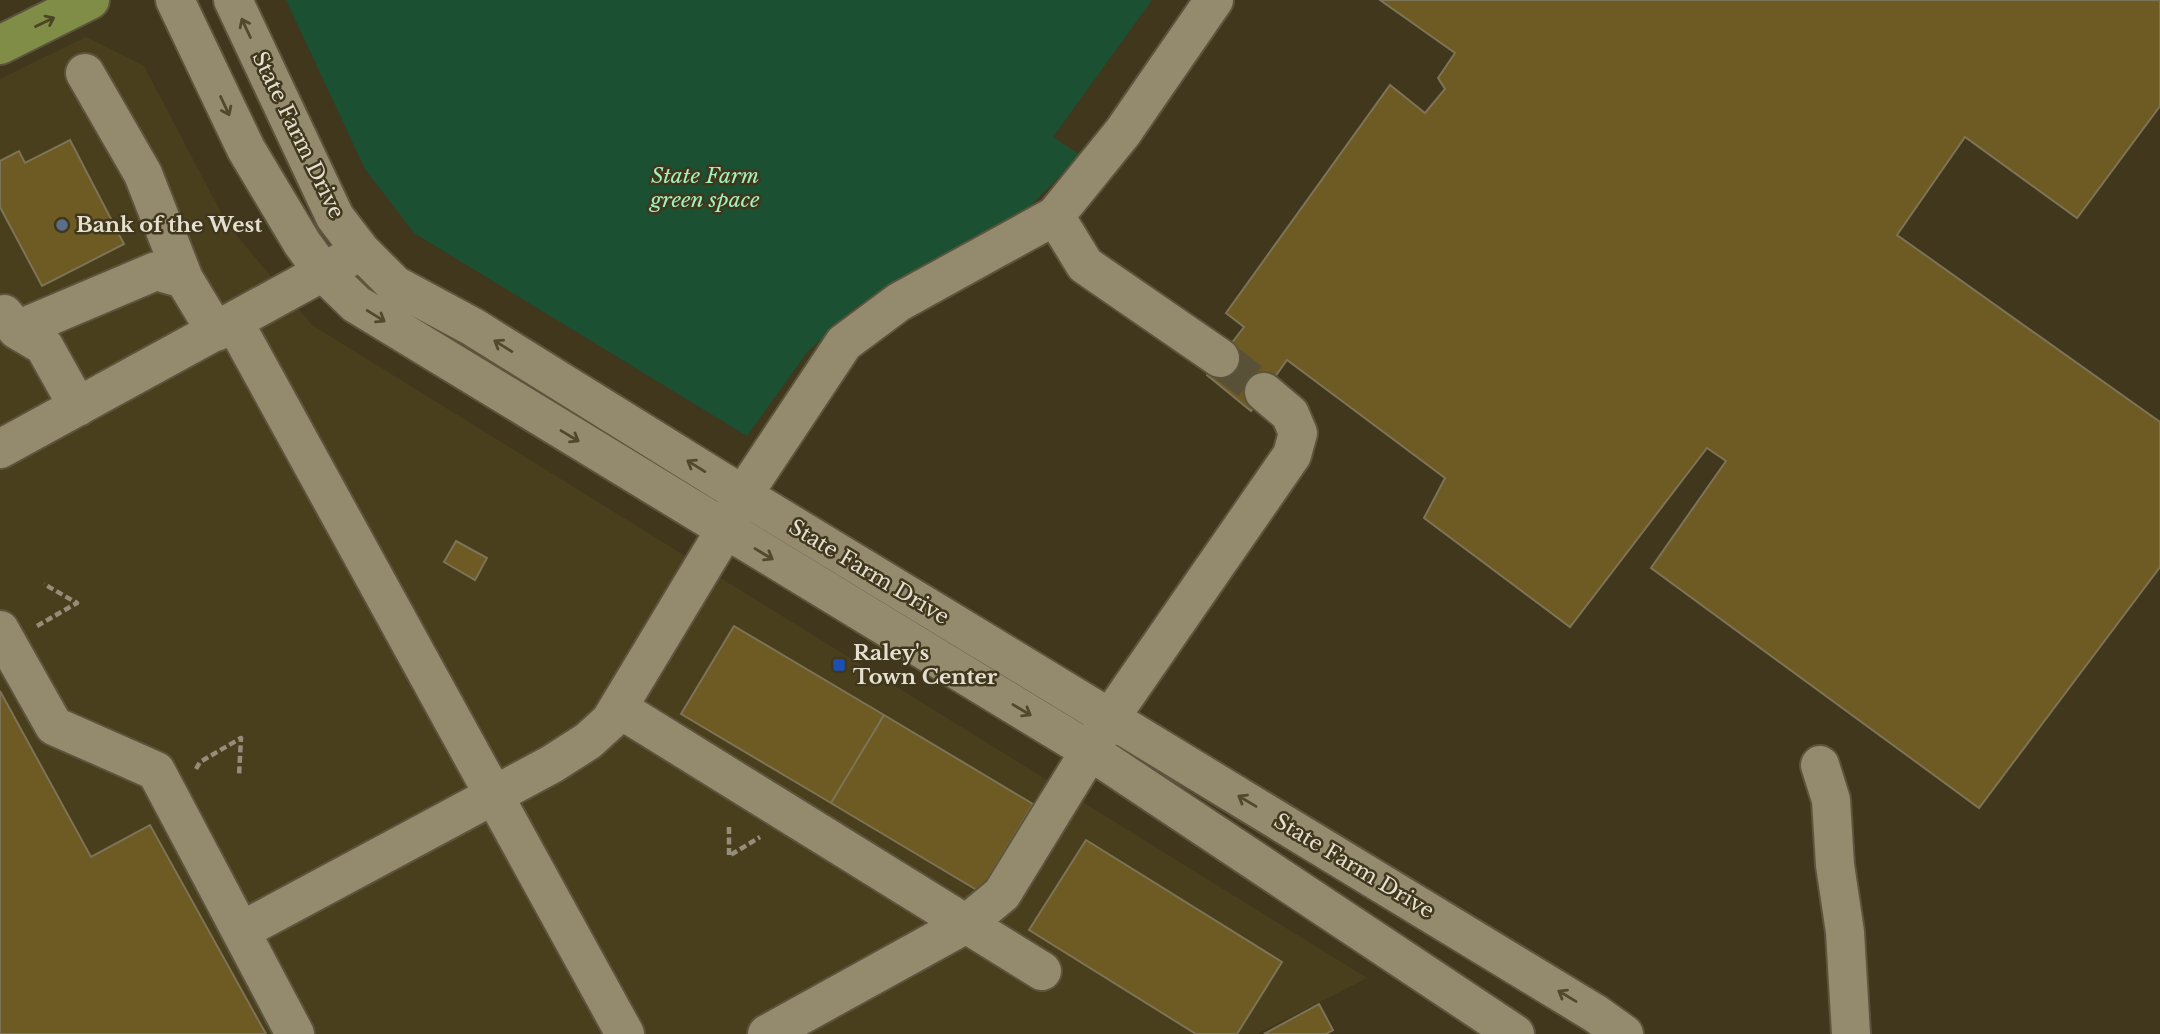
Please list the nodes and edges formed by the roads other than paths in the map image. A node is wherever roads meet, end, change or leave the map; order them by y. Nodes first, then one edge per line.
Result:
1 (90, 0) edge
2 (175, 0) edge
3 (233, 0) edge
4 (1214, 0) edge
5 (0, 45) edge
6 (85, 73) dead end
7 (1055, 216) junction
8 (361, 251) junction
9 (324, 273) junction
10 (184, 279) junction
11 (9, 320) edge
12 (225, 327) junction
13 (1220, 358) tunnel mouth
14 (1264, 392) tunnel mouth
15 (78, 407) junction
16 (0, 449) edge
17 (743, 495) junction
18 (725, 530) junction
19 (2, 633) edge
20 (618, 708) junction
21 (1110, 718) junction
22 (1090, 751) junction
23 (1820, 765) dead end
24 (494, 795) junction
25 (966, 924) junction
26 (241, 931) junction
27 (1510, 962) junction
28 (1042, 971) dead end
29 (822, 1021) edge
30 (1469, 1022) edge
31 (295, 1034) edge
32 (625, 1034) edge
33 (767, 1034) edge
34 (1515, 1034) edge
35 (1624, 1034) edge
36 (1851, 1034) edge

5 -> 1 main road
2 -> 9 street, State Farm Drive
8 -> 3 street, State Farm Drive
4 - 7 street
6 - 10 street
7 - 13 street
7 - 17 street
8 - 9 street
17 -> 8 street, State Farm Drive
9 - 12 street
9 -> 18 street, State Farm Drive
10 - 11 street
10 - 12 street
11 - 15 street
12 - 15 street
12 - 24 street
14 - 21 street
15 - 16 street
17 - 18 street
17 - 21 street, State Farm Drive
18 - 20 street
18 -> 22 street, State Farm Drive
19 - 26 street
20 - 24 street
20 - 25 street
21 - 22 street
27 -> 21 street, State Farm Drive
22 - 25 street
22 - 30 street, State Farm Drive
23 - 36 street
24 - 26 street
24 - 32 street
25 - 28 street
25 - 29 street
26 - 31 street
27 - 30 street
35 -> 27 street, State Farm Drive
29 - 33 street
30 - 34 street, State Farm Drive

